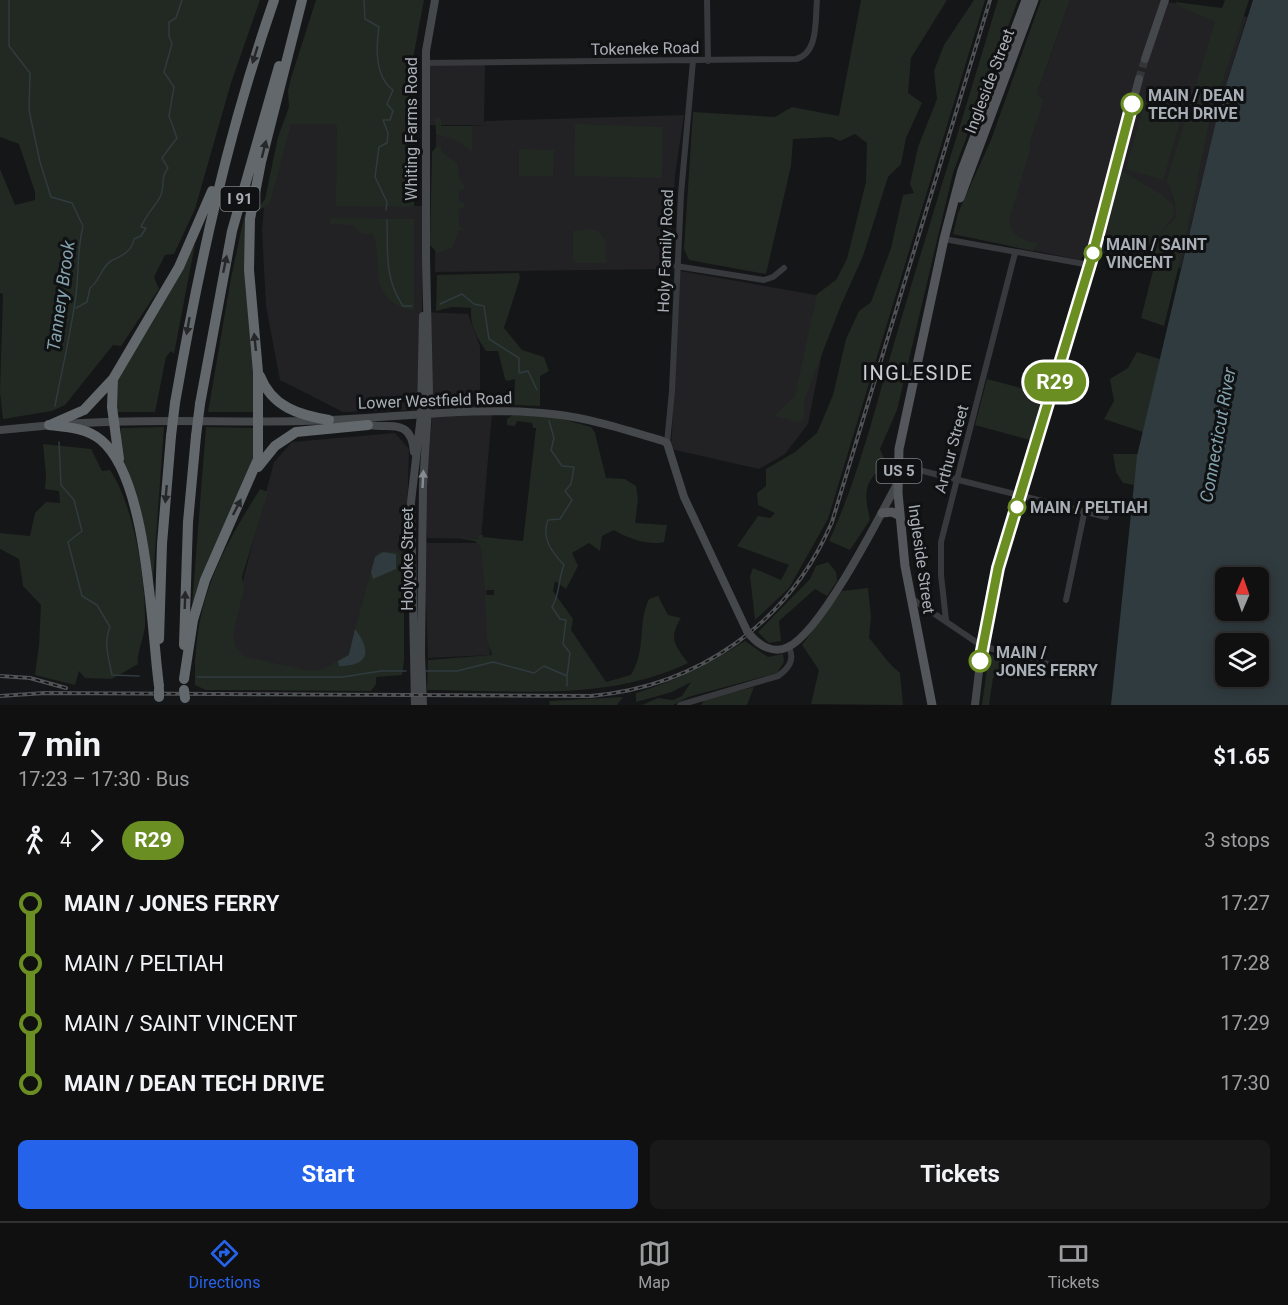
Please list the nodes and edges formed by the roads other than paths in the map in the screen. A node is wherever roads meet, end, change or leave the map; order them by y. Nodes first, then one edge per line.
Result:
1 (274, 0) edge
2 (302, 0) edge
3 (435, 0) edge
4 (707, 0) edge
5 (817, 0) edge
6 (1026, 0) edge
7 (1034, 0) edge
8 (1165, 0) edge
9 (1145, 59) tunnel mouth
10 (693, 61) junction
11 (708, 61) junction
12 (426, 63) junction
13 (1139, 79) tunnel mouth
14 (218, 181) junction
15 (944, 239) junction
16 (1015, 253) junction
17 (1089, 265) junction
18 (676, 266) junction
19 (784, 268) dead end
20 (258, 368) junction
21 (113, 379) junction
22 (425, 414) junction
23 (348, 419) junction
24 (329, 420) junction
25 (114, 421) junction
26 (259, 421) junction
27 (49, 425) junction
28 (368, 425) junction
29 (0, 430) edge
30 (667, 443) junction
31 (120, 465) junction
32 (899, 465) junction
33 (414, 467) junction
34 (255, 470) junction
35 (957, 478) junction
36 (898, 482) junction
37 (1022, 495) junction
38 (882, 513) junction
39 (1084, 513) junction
40 (900, 516) junction
41 (1106, 517) dead end
42 (910, 598) junction
43 (1066, 600) dead end
44 (946, 620) junction
45 (982, 646) junction
46 (789, 647) junction
47 (1088, 675) dead end
48 (184, 693) edge
49 (159, 694) edge
50 (413, 703) edge
51 (423, 705) edge
52 (680, 705) edge
53 (932, 705) edge
54 (975, 705) edge

1 -> 14 highway, I 91
20 -> 2 highway
48 -> 2 highway, I 91, bridge
3 - 12 main road, Whiting Farms Road
4 - 11 street
5 - 11 street, Tokeneke Road
6 - 15 main road, Ingleside Street / US 5
7 - 15 main road, Ingleside Street / US 5
8 - 9 main road
10 - 11 street, Tokeneke Road
10 - 12 street, Tokeneke Road
10 - 18 street, Holy Family Road
12 - 22 main road, Whiting Farms Road
13 - 17 main road
14 - 21 highway
14 -> 49 highway, I 91, bridge
15 - 16 street
15 - 32 main road, Ingleside Street / US 5
16 - 17 street
16 - 35 street, Arthur Street
17 - 37 main road
18 - 19 street
18 - 30 street, Holy Family Road
20 - 24 highway
20 - 26 highway
21 - 25 highway
21 - 27 highway
22 - 23 main road, Lower Westfield Road
22 - 30 main road, Lower Westfield Road
22 - 33 main road, Holyoke Street
51 -> 22 main road, Holyoke Street
23 - 24 main road, Lower Westfield Road
23 - 28 main road
24 - 26 main road, Lower Westfield Road
25 - 26 main road, Lower Westfield Road
25 - 27 main road, Lower Westfield Road
25 - 31 highway
26 - 34 highway
27 - 29 main road, Lower Westfield Road
27 - 31 highway
28 - 33 main road
28 - 34 highway
30 - 46 main road
31 - 49 highway
32 - 35 street
32 - 36 main road, Ingleside Street / US 5
33 - 50 main road, Holyoke Street
48 -> 34 highway
35 - 37 street
35 - 44 street, Arthur Street
36 - 38 main road
36 - 40 main road, Ingleside Street / US 5
37 - 39 street
37 - 45 main road
38 - 40 main road
38 - 46 main road
39 - 41 street
39 - 43 street
40 - 42 main road, Ingleside Street / US 5
42 - 44 street
42 - 53 main road, Ingleside Street / US 5
44 - 45 street
45 - 47 street
45 - 54 main road
46 - 52 street

